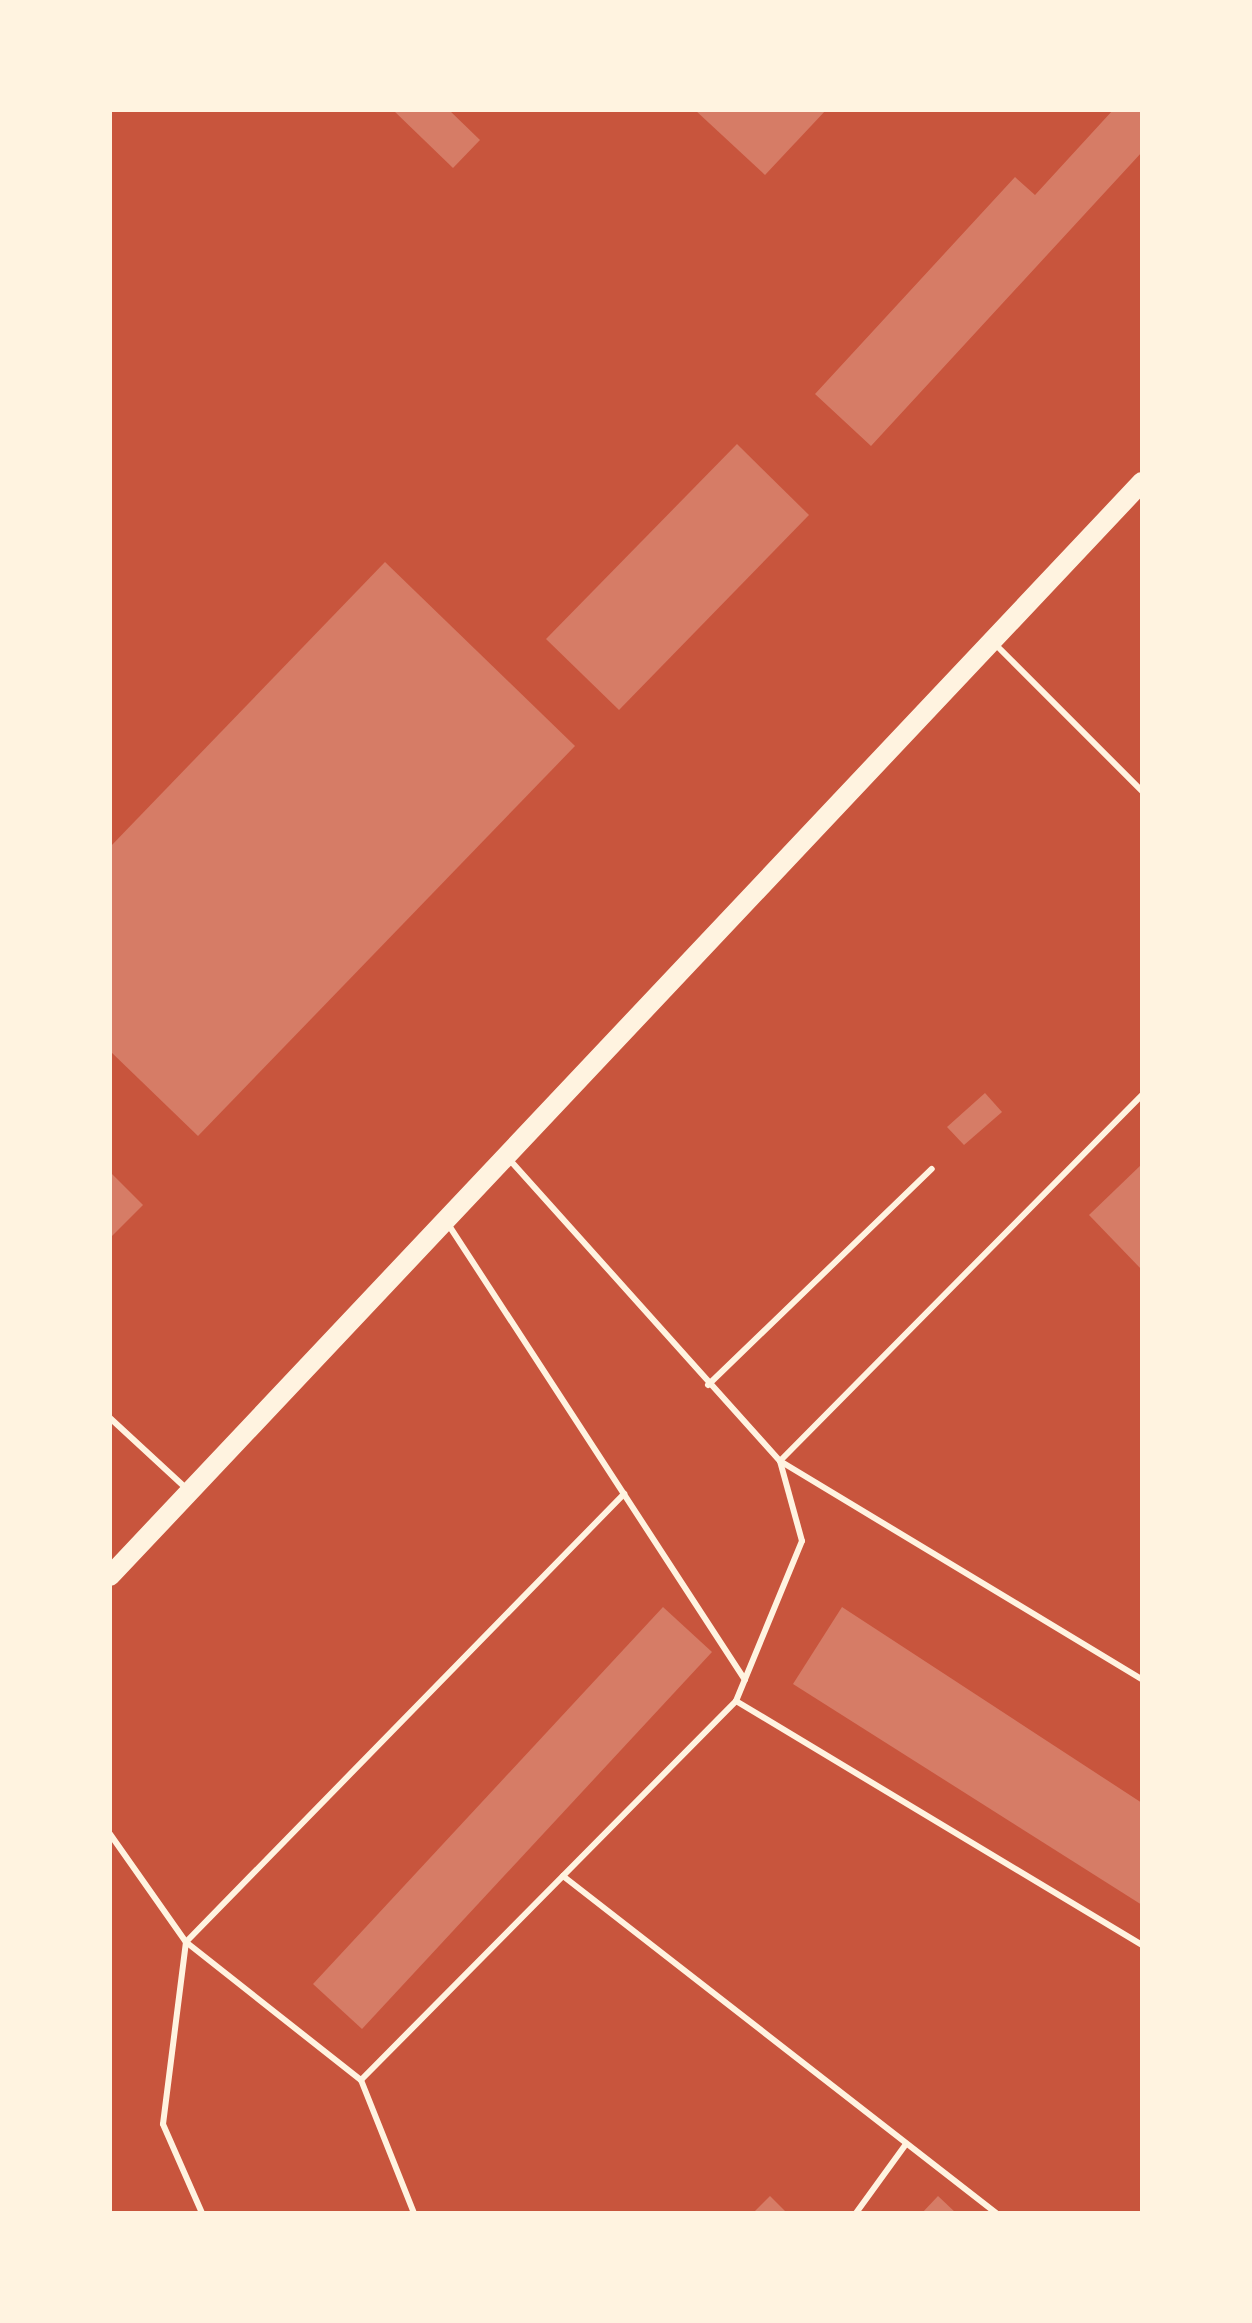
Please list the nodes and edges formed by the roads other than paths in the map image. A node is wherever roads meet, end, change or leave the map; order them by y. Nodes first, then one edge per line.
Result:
1 (1142, 482) edge
2 (992, 641) junction
3 (1142, 791) edge
4 (1142, 1095) edge
5 (506, 1155) junction
6 (932, 1169) dead end
7 (445, 1220) junction
8 (708, 1385) junction
9 (110, 1418) edge
10 (780, 1461) junction
11 (190, 1492) junction
12 (624, 1494) junction
13 (110, 1576) edge
14 (1142, 1679) edge
15 (745, 1680) junction
16 (736, 1701) junction
17 (110, 1834) edge
18 (563, 1876) junction
19 (186, 1942) junction
20 (1142, 1945) edge
21 (361, 2080) junction
22 (906, 2144) junction
23 (202, 2213) edge
24 (414, 2213) edge
25 (856, 2213) edge
26 (996, 2213) edge

1 - 2 main road
2 - 3 lane
2 - 5 main road
4 - 10 lane
5 - 7 main road
5 - 8 lane
6 - 8 lane
7 - 11 main road
7 - 12 lane
8 - 10 lane
9 - 11 lane
10 - 14 lane
10 - 15 lane
11 - 13 main road
12 - 15 lane
12 - 19 lane
15 - 16 lane
16 - 18 lane
16 - 20 lane
17 - 19 lane
18 - 21 lane
18 - 22 lane
19 - 21 lane
19 - 23 lane
21 - 24 lane
22 - 25 lane
22 - 26 lane

